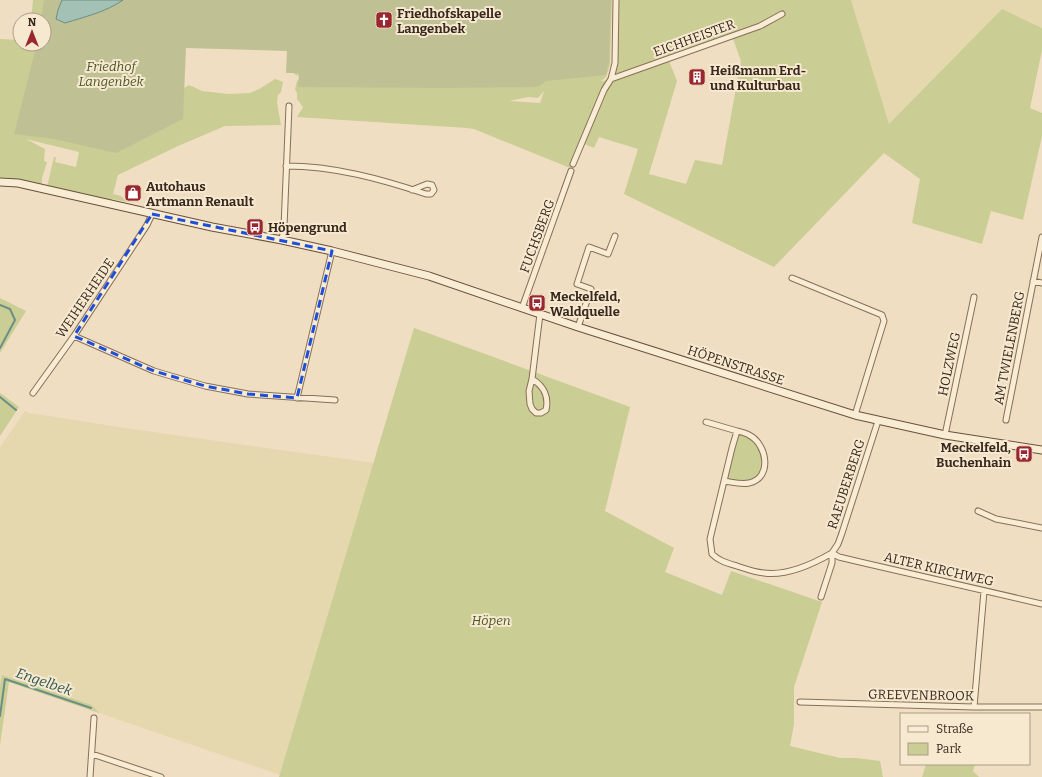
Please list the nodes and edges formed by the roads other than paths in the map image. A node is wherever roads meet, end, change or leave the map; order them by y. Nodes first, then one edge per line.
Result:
1 (616, 0) edge
2 (782, 14) dead end
3 (611, 79) junction
4 (289, 106) dead end
5 (573, 164) dead end
6 (286, 166) junction
7 (571, 171) dead end
8 (0, 182) edge
9 (412, 190) dead end
10 (152, 214) junction
11 (614, 236) dead end
12 (1042, 237) edge
13 (282, 240) junction
14 (332, 251) junction
15 (792, 278) dead end
16 (1033, 280) junction
17 (1042, 283) edge
18 (974, 297) dead end
19 (522, 308) junction
20 (540, 314) junction
21 (578, 327) junction
22 (74, 336) junction
23 (532, 379) junction
24 (33, 393) dead end
25 (297, 398) junction
26 (335, 400) dead end
27 (855, 415) junction
28 (1006, 420) dead end
29 (878, 421) junction
30 (706, 422) dead end
31 (737, 431) junction
32 (946, 436) junction
33 (1042, 450) edge
34 (724, 481) junction
35 (978, 511) dead end
36 (1042, 528) edge
37 (832, 553) junction
38 (984, 591) junction
39 (822, 597) dead end
40 (1042, 604) edge
41 (800, 702) dead end
42 (974, 707) junction
43 (1042, 707) edge
44 (94, 718) dead end
45 (92, 754) junction
46 (90, 777) edge
47 (161, 777) edge

1 - 3 street
2 - 3 street, EICHHEISTER
3 - 5 street
4 - 6 street
6 - 9 street
6 - 13 street
7 - 19 street, FUCHSBERG
8 - 10 main road, HÖPENSTRASSE
10 - 13 main road, HÖPENSTRASSE
10 - 22 street, WEIHERHEIDE
11 - 21 street
12 - 16 street, AM TWIELENBERG
13 - 14 main road, HÖPENSTRASSE
14 - 19 main road, HÖPENSTRASSE
14 - 25 street
15 - 27 street
16 - 17 street, AM TWIELENBERG
16 - 28 street, AM TWIELENBERG
18 - 32 street, HOLZWEG
19 - 20 main road, HÖPENSTRASSE
20 - 21 main road, HÖPENSTRASSE
20 - 23 street
21 - 27 main road, HÖPENSTRASSE
22 - 24 street, WEIHERHEIDE
22 - 25 street
23 - 23 street
25 - 26 street
27 - 29 main road, HÖPENSTRASSE
29 - 32 main road, HÖPENSTRASSE
29 - 37 street, RAEUBERBERG
30 - 31 street
31 - 34 street
31 - 34 street
32 - 33 main road, HÖPENSTRASSE
34 - 37 street
35 - 36 street
37 - 38 street, ALTER KIRCHWEG
37 - 39 street, RAEUBERBERG
38 - 40 street, ALTER KIRCHWEG
38 - 42 street
41 - 42 street, GREEVENBROOK
42 - 43 street, GREEVENBROOK
44 - 45 street
45 - 46 street
45 - 47 street

